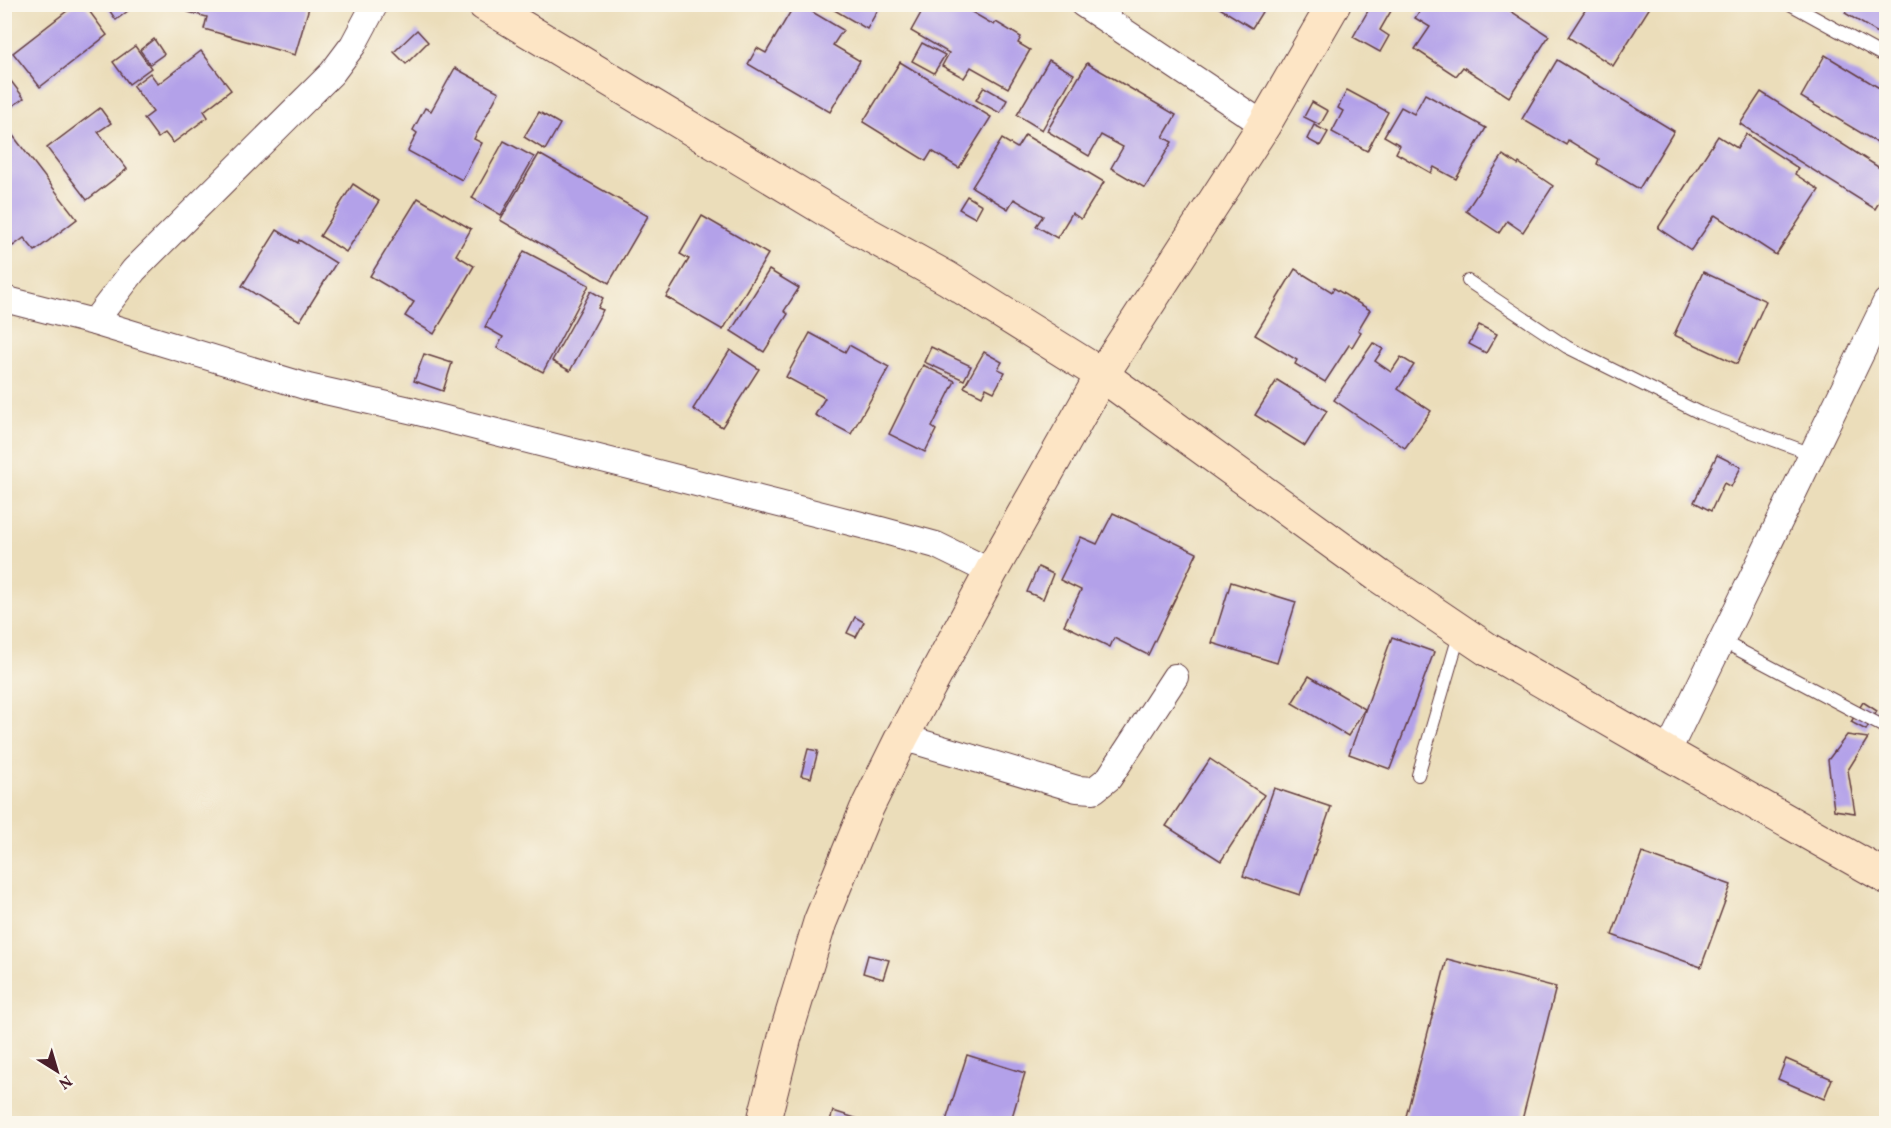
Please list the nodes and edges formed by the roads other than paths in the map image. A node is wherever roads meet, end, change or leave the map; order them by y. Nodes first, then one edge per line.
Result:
1 (375, 4) edge
2 (484, 4) edge
3 (1334, 4) edge
4 (1790, 4) edge
5 (1090, 6) edge
6 (1887, 57) edge
7 (1264, 125) junction
8 (1468, 281) dead end
9 (4, 300) edge
10 (1887, 303) edge
11 (94, 322) junction
12 (1102, 375) junction
13 (1812, 454) junction
14 (991, 572) junction
15 (1461, 631) junction
16 (1722, 641) junction
17 (1175, 677) dead end
18 (1887, 728) edge
19 (902, 737) junction
20 (1667, 753) junction
21 (1418, 775) dead end
22 (1887, 877) edge
23 (763, 1124) edge

1 - 11 street
2 - 12 street
3 - 7 street
4 - 6 lane
5 - 7 street
7 - 12 street
8 - 13 lane
9 - 11 street
10 - 13 street
11 - 14 street
12 - 14 street
12 - 15 street
13 - 16 street
14 - 19 street
15 - 20 street
15 - 21 lane
16 - 18 lane
16 - 20 street
17 - 19 street
19 - 23 street
20 - 22 street

